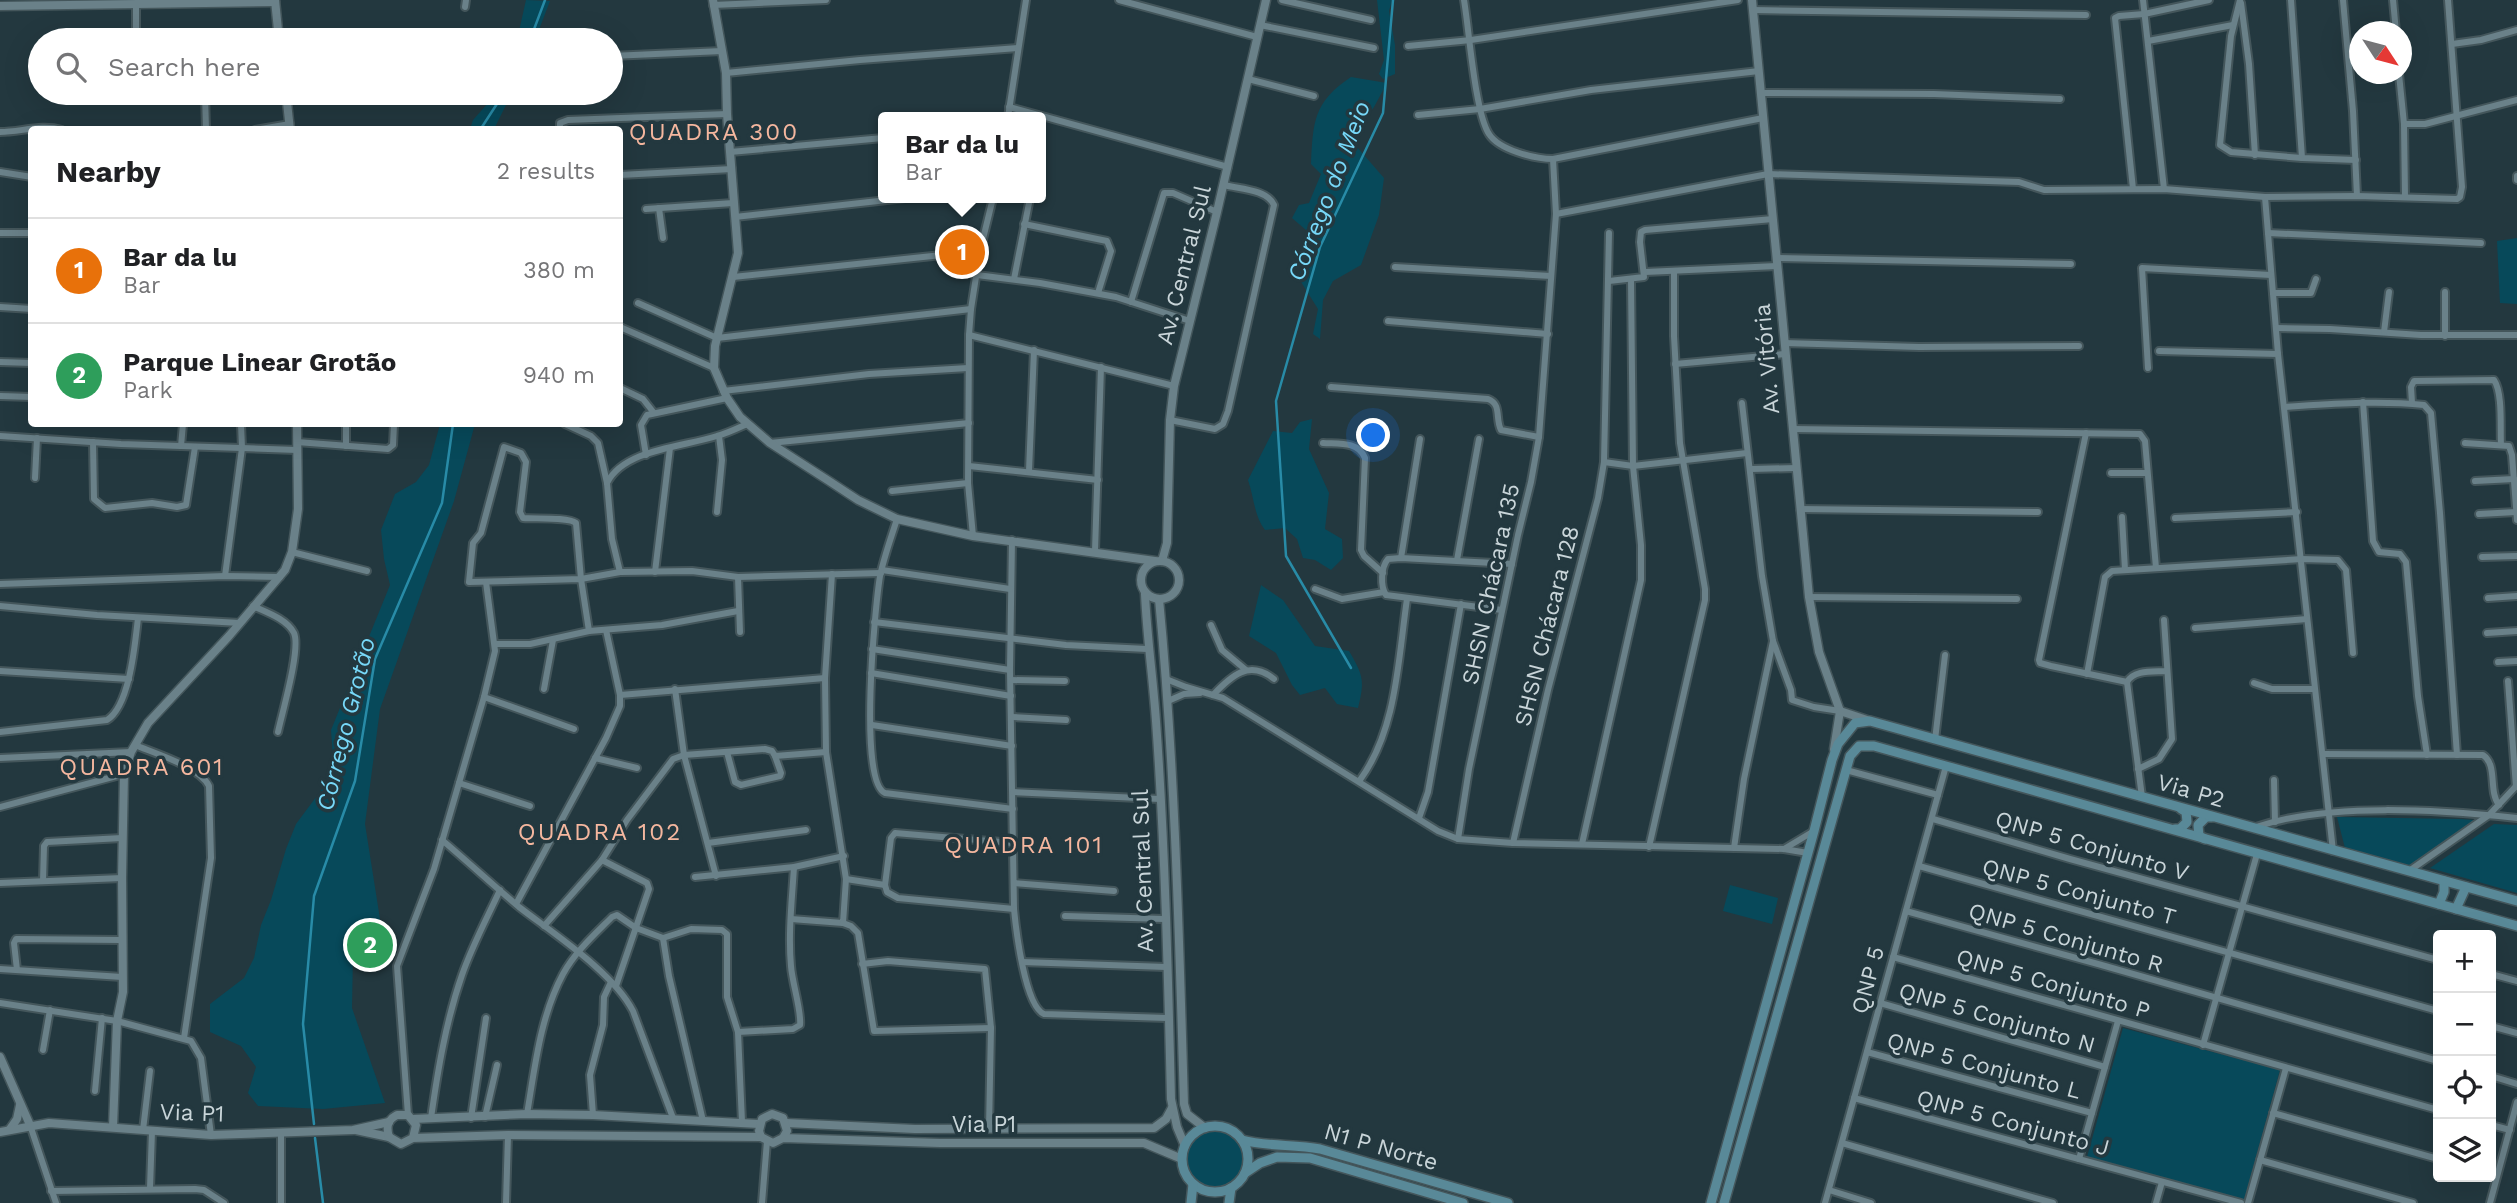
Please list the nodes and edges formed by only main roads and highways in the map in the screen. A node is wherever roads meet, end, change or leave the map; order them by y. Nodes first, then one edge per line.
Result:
1 (2177, 806) junction
2 (2217, 817) junction
3 (2169, 829) junction
4 (2209, 841) junction
5 (2444, 881) junction
6 (2466, 887) junction
7 (2517, 901) edge
8 (2439, 904) junction
9 (2456, 909) junction
10 (2517, 926) edge
11 (1242, 1140) junction
12 (1245, 1173) junction
13 (1193, 1184) junction
14 (1231, 1188) junction
15 (1191, 1203) edge
16 (1229, 1203) edge
17 (1464, 1203) edge
18 (1508, 1203) edge
19 (1711, 1203) edge
20 (1724, 1203) edge

1 - 2 main road, Via P2
1 - 3 main road
1 - 19 main road, Via P2
2 - 4 main road
2 - 5 main road, Via P2
3 - 4 main road, Via P2
3 - 20 main road, Via P2
4 - 8 main road, Via P2
5 - 6 main road, Via P2
5 - 8 main road
6 - 7 main road, Via P2
6 - 9 main road
8 - 9 main road, Via P2
9 - 10 main road, Via P2
11 - 12 main road
11 - 13 main road
11 - 18 main road, N1 P Norte
12 - 14 main road
12 - 17 main road, N1 P Norte
13 - 14 main road
13 - 15 main road
14 - 16 main road

